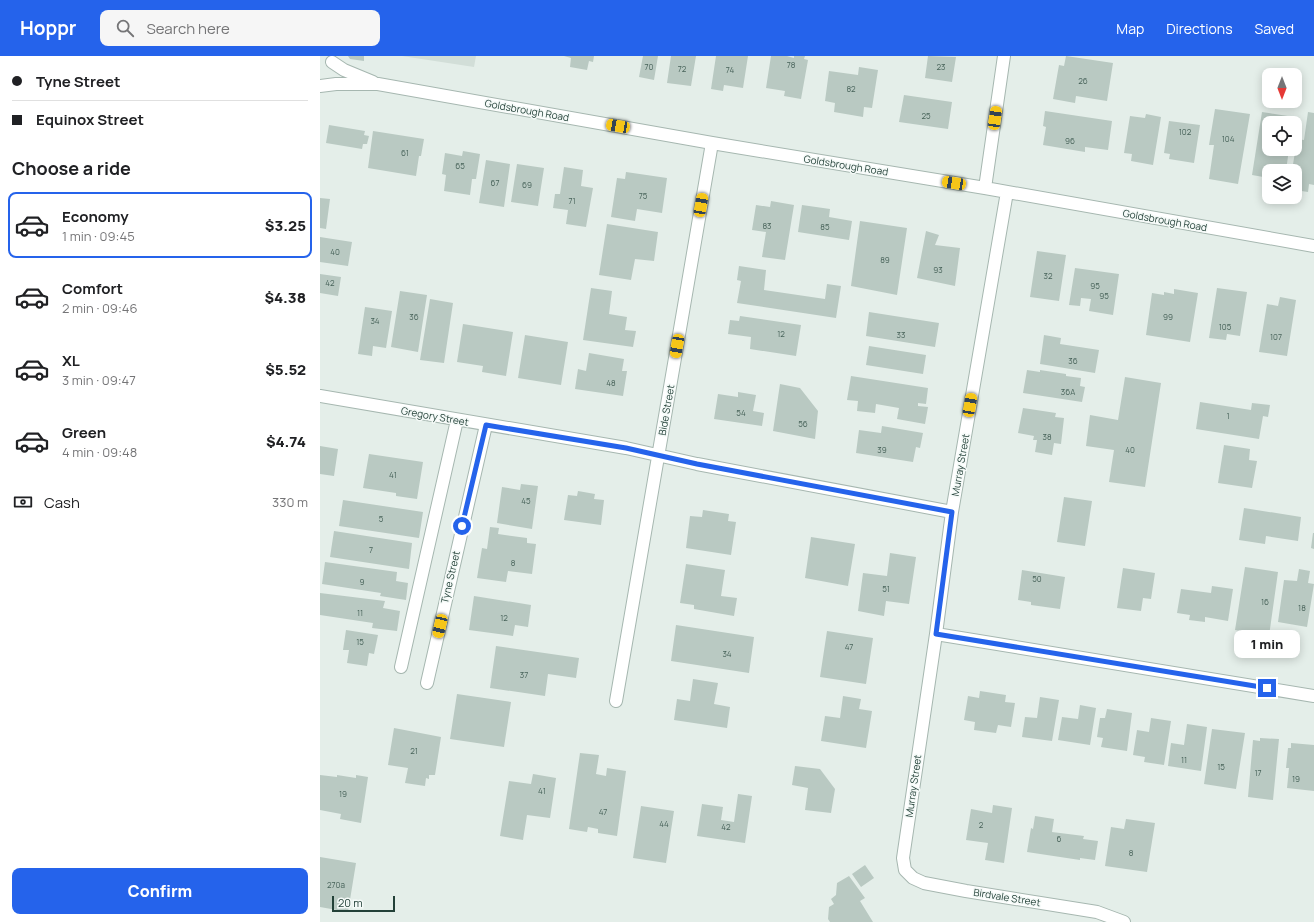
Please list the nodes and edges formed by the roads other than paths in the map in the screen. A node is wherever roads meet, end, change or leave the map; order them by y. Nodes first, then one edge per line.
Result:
1 (1004, 56) edge
2 (331, 58) edge
3 (378, 84) junction
4 (320, 85) edge
5 (712, 143) junction
6 (985, 188) junction
7 (1007, 192) junction
8 (1314, 246) edge
9 (320, 396) edge
10 (457, 420) junction
11 (486, 425) junction
12 (658, 455) junction
13 (952, 512) junction
14 (936, 634) junction
15 (401, 667) dead end
16 (427, 683) dead end
17 (1314, 696) edge
18 (616, 701) dead end
19 (903, 858) joint
20 (1124, 922) edge

1 - 6 street
2 - 3 street, Goldsbrough Road
2 - 4 street
3 - 4 street, Goldsbrough Road
3 - 5 street, Goldsbrough Road
5 - 6 street, Goldsbrough Road
5 - 12 street, Bide Street
6 - 7 street, Goldsbrough Road
7 - 8 street, Goldsbrough Road
7 - 13 street, Murray Street
9 - 10 street, Gregory Street
10 - 11 street, Gregory Street
10 - 15 street
11 - 12 street, Gregory Street
11 - 16 street, Tyne Street
12 - 13 street, Gregory Street
12 - 18 street, Bide Street
13 - 14 street, Murray Street
14 - 17 street
14 - 19 street, Murray Street
19 - 20 street, Birdvale Street

